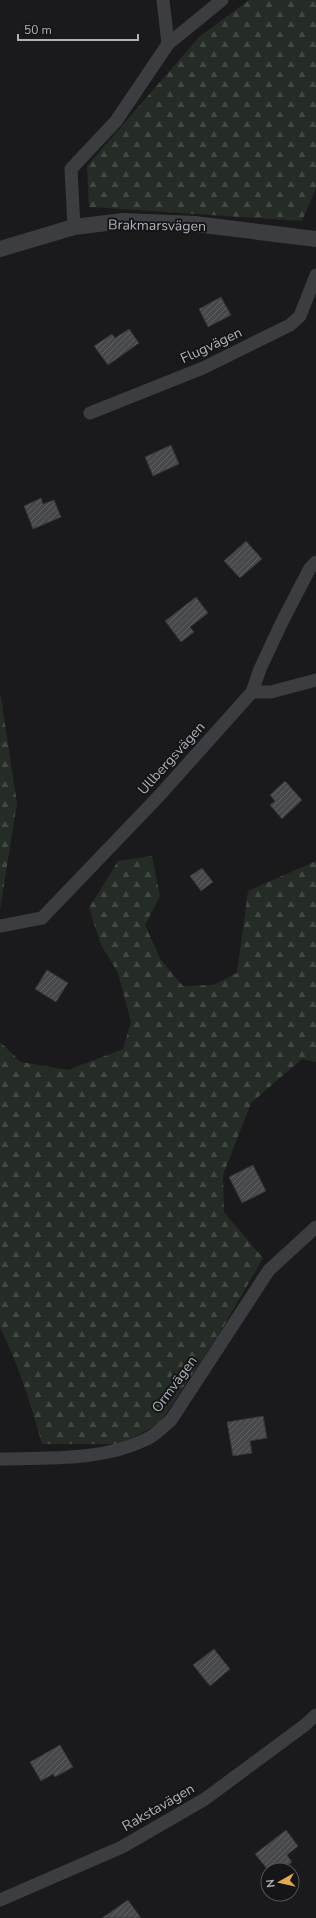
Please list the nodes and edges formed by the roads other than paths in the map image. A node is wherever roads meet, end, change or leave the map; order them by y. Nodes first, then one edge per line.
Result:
1 (163, 0) edge
2 (222, 0) edge
3 (168, 44) junction
4 (74, 226) junction
5 (316, 239) edge
6 (0, 249) edge
7 (316, 275) edge
8 (90, 414) dead end
9 (316, 562) edge
10 (316, 680) edge
11 (252, 692) junction
12 (0, 926) edge
13 (316, 1227) edge
14 (0, 1459) edge
15 (316, 1714) edge
16 (0, 1900) edge

1 - 3 street
2 - 3 street
3 - 4 street
4 - 5 street, Brakmarsvägen
4 - 6 street, Brakmarsvägen
7 - 8 street, Flugvägen
9 - 11 street, Ullbergsvägen
10 - 11 street
11 - 12 street, Ullbergsvägen
13 - 14 street, Ormvägen
15 - 16 street, Rakstavägen

